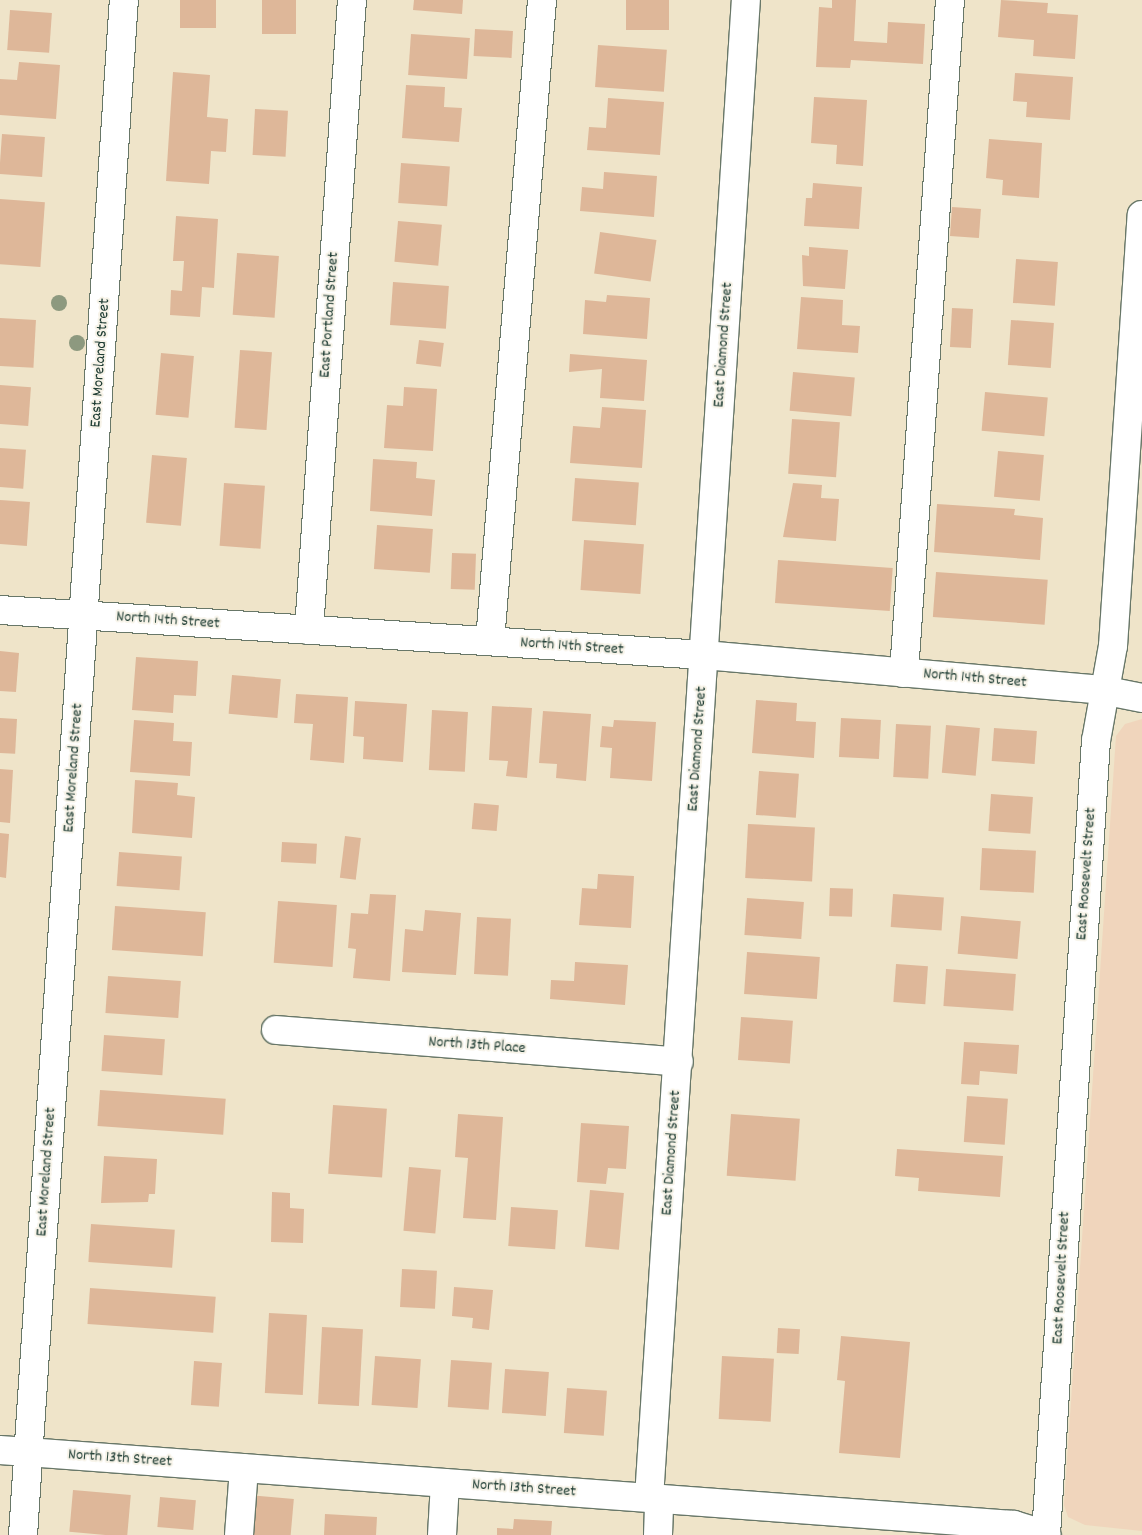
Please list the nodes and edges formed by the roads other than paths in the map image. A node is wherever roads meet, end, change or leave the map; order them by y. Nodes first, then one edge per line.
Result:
1 (124, 0) edge
2 (352, 0) edge
3 (542, 0) edge
4 (746, 0) edge
5 (950, 0) edge
6 (1142, 215) edge
7 (1133, 483) edge
8 (0, 610) edge
9 (84, 616) junction
10 (309, 630) junction
11 (490, 642) junction
12 (704, 654) junction
13 (904, 673) junction
14 (1102, 690) junction
15 (1142, 698) edge
16 (276, 1030) dead end
17 (679, 1062) junction
18 (0, 1450) edge
19 (28, 1452) junction
20 (244, 1468) junction
21 (445, 1483) junction
22 (654, 1498) junction
23 (847, 1524) edge
24 (23, 1535) edge
25 (239, 1535) edge
26 (442, 1535) edge
27 (658, 1535) edge
28 (1046, 1535) edge

1 - 9 street, East Moreland Street
2 - 10 street, East Portland Street
3 - 11 street
4 - 12 street, East Diamond Street
5 - 13 street
6 - 7 street, East Roosevelt Street
7 - 14 street, East Roosevelt Street
8 - 9 street, North 14th Street
9 - 10 street, North 14th Street
9 - 19 street, East Moreland Street
10 - 11 street, North 14th Street
11 - 12 street, North 14th Street
12 - 13 street, North 14th Street
12 - 17 street, East Diamond Street
13 - 14 street, North 14th Street
14 - 15 street, North 14th Street
14 - 28 street, East Roosevelt Street
16 - 17 street, North 13th Place
17 - 22 street, East Diamond Street
18 - 19 street, North 13th Street
19 - 20 street, North 13th Street
19 - 24 street, East Moreland Street
20 - 21 street, North 13th Street
20 - 25 street
21 - 22 street, North 13th Street
21 - 26 street
22 - 23 street, North 13th Street
22 - 27 street, East Diamond Street
23 - 28 street, North 13th Street

